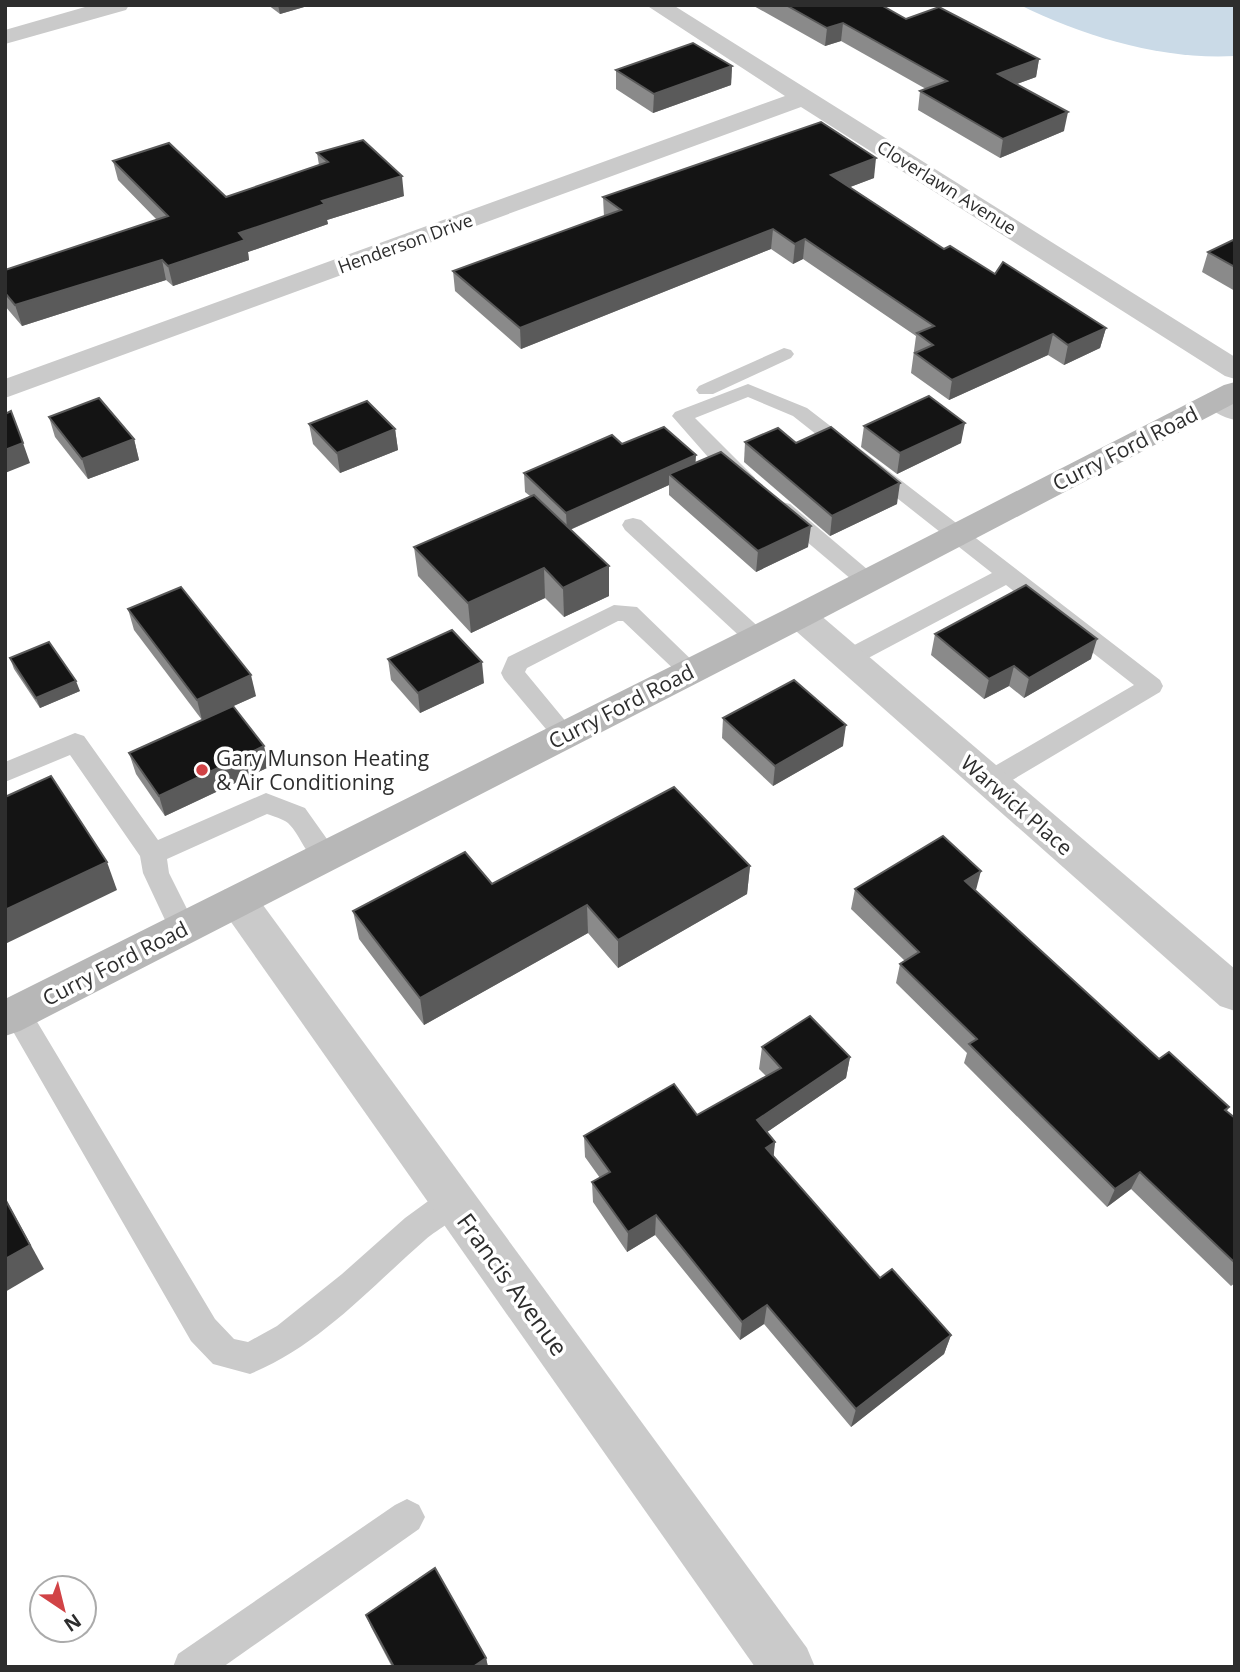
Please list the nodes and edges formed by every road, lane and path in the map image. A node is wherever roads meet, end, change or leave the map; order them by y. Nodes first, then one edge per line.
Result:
1 (118, 5) edge
2 (657, 5) edge
3 (5, 37) edge
4 (805, 97) junction
5 (784, 354) dead end
6 (1235, 370) edge
7 (5, 389) edge
8 (722, 400) junction
9 (1229, 401) edge
10 (633, 525) dead end
11 (956, 535) junction
12 (1007, 575) junction
13 (866, 580) junction
14 (800, 616) junction
15 (755, 637) junction
16 (849, 658) junction
17 (691, 671) junction
18 (565, 735) junction
19 (5, 773) edge
20 (990, 781) junction
21 (153, 854) junction
22 (326, 856) junction
23 (238, 901) junction
24 (183, 929) junction
25 (1235, 993) edge
26 (11, 1016) edge
27 (453, 1201) junction
28 (407, 1517) dead end
29 (191, 1667) edge
30 (788, 1667) edge

1 - 3 street
2 - 4 street, Cloverlawn Avenue
4 - 6 street, Cloverlawn Avenue
4 - 7 street, Henderson Drive
5 - 8 lane
8 - 11 lane
8 - 13 lane
9 - 11 street, Curry Ford Road
10 - 15 lane
11 - 12 lane
11 - 13 street, Curry Ford Road
12 - 16 lane
12 - 20 lane
13 - 14 street, Curry Ford Road
14 - 15 street, Curry Ford Road
14 - 16 street, Warwick Place
15 - 17 street, Curry Ford Road
16 - 20 street, Warwick Place
17 - 18 street, Curry Ford Road
17 - 18 lane
18 - 22 street, Curry Ford Road
19 - 21 lane
20 - 25 street, Warwick Place
21 - 22 lane
21 - 24 lane
22 - 23 street, Curry Ford Road
23 - 24 street, Curry Ford Road
23 - 27 street, Francis Avenue
24 - 26 street, Curry Ford Road
26 - 27 lane
27 - 30 street, Francis Avenue
28 - 29 lane

